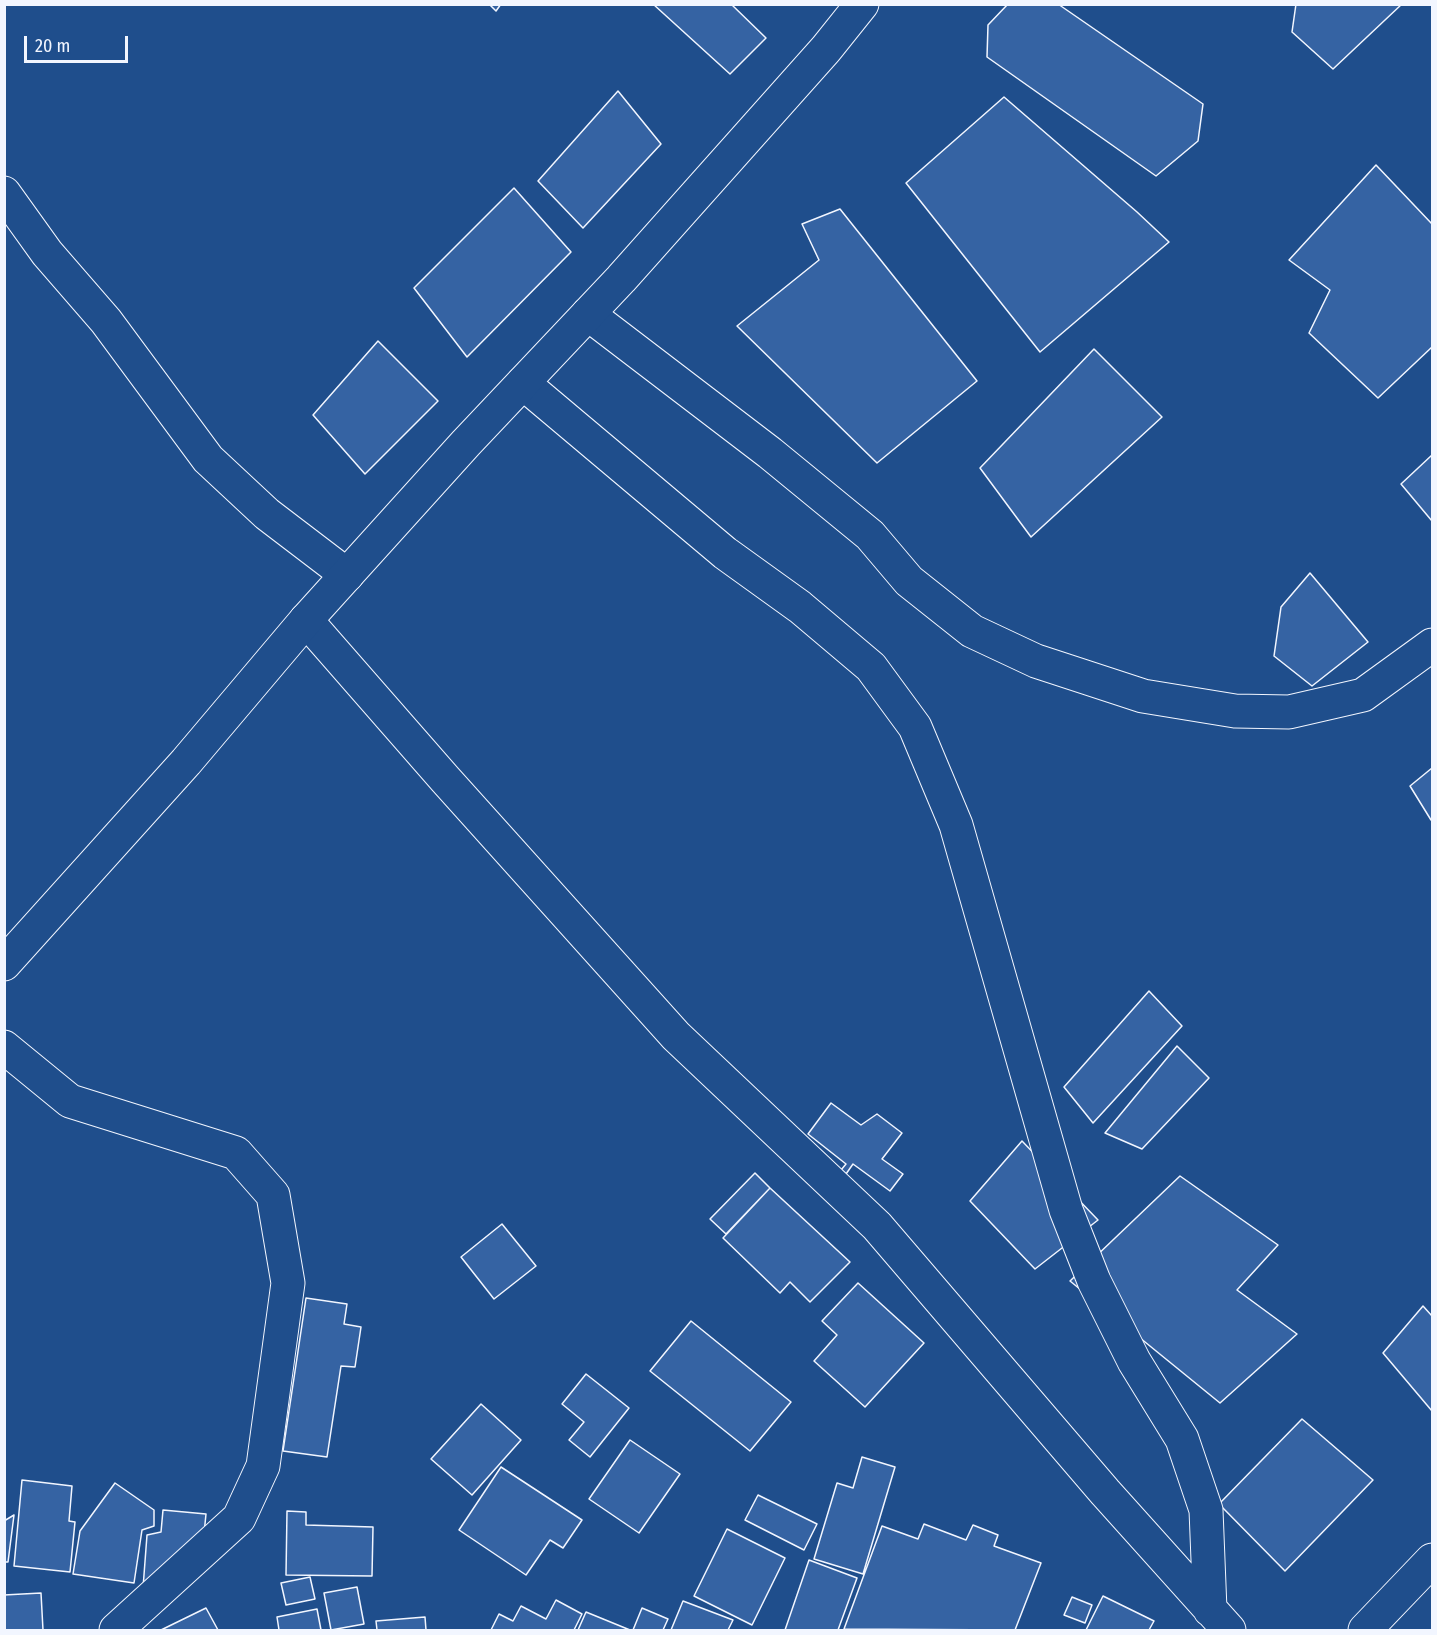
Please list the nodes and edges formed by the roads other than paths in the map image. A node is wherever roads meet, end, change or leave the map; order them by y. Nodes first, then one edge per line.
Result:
1 (862, 4) edge
2 (4, 193) edge
3 (588, 314) junction
4 (523, 383) junction
5 (347, 575) junction
6 (306, 621) junction
7 (1432, 645) edge
8 (4, 964) edge
9 (4, 1047) edge
10 (1432, 1560) edge
11 (1220, 1620) edge
12 (116, 1630) edge
13 (1365, 1630) edge

1 - 3 street
2 - 5 street
3 - 4 street
3 - 7 street
4 - 5 street
4 - 11 street
5 - 6 street
6 - 8 street
6 - 11 street
9 - 12 street
10 - 13 street

